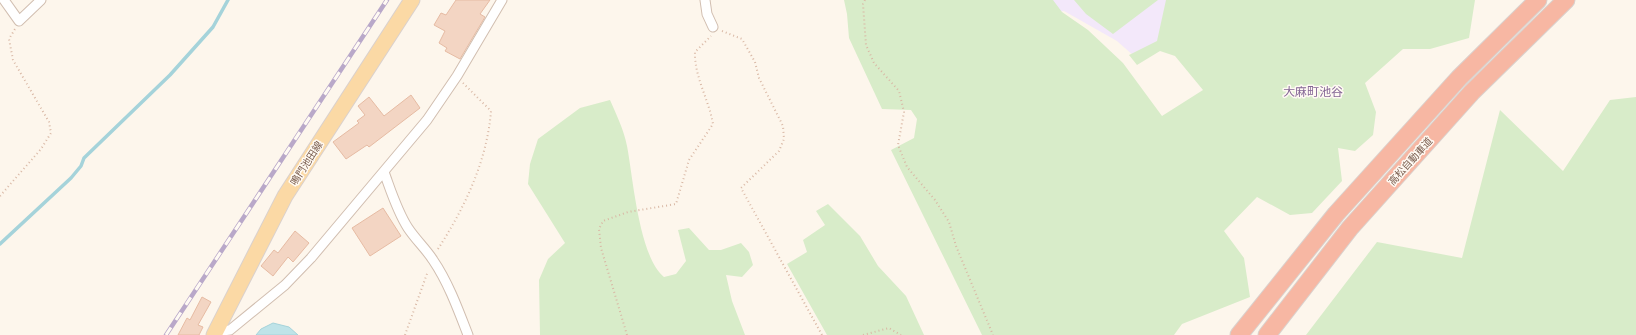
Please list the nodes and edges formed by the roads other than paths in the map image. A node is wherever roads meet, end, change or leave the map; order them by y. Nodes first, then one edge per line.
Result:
1 (4, 0) edge
2 (41, 0) edge
3 (412, 0) edge
4 (502, 0) edge
5 (705, 0) edge
6 (1538, 0) edge
7 (1566, 0) edge
8 (713, 27) road end
9 (384, 172) junction
10 (215, 334) edge
11 (468, 335) edge
12 (1239, 335) edge
13 (1268, 335) edge

1 - 2 street
3 - 10 main road, 鳴門池田線
4 - 9 street
5 - 8 street
6 - 12 highway, 高松自動車道
7 - 13 highway, 高松自動車道
9 - 10 street
9 - 11 street

